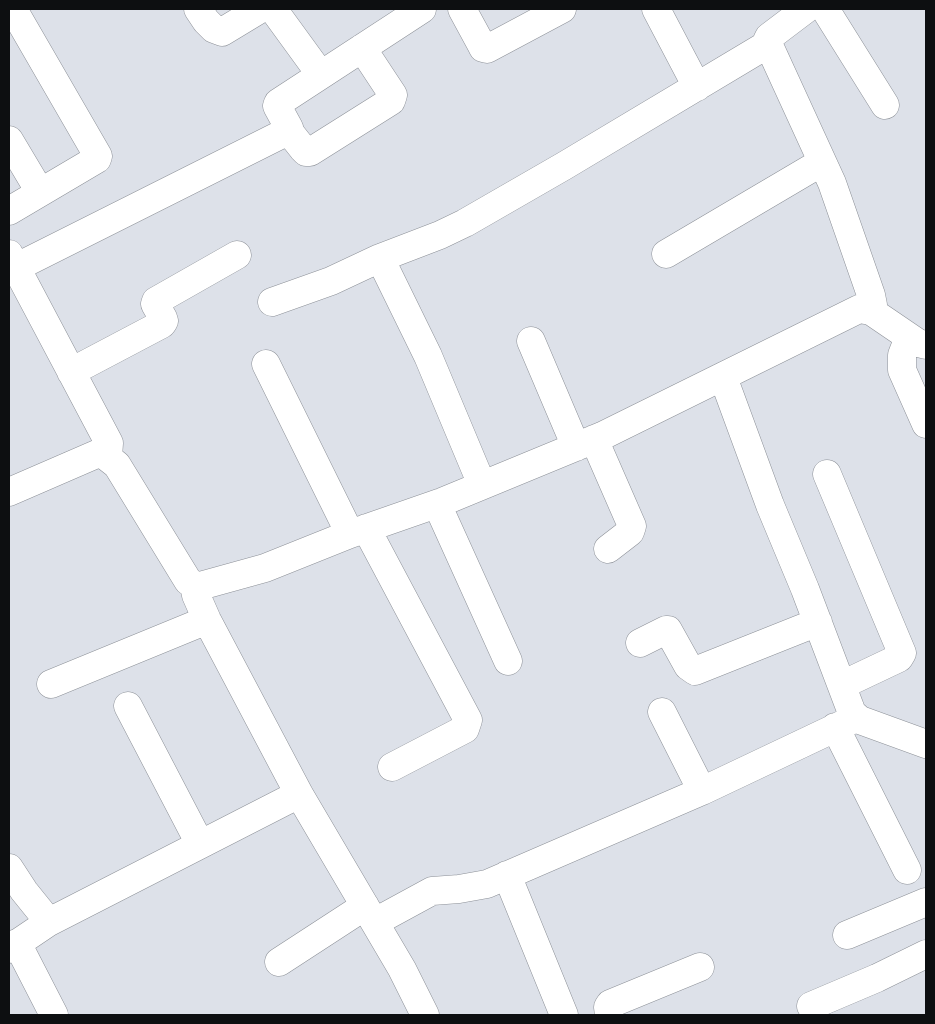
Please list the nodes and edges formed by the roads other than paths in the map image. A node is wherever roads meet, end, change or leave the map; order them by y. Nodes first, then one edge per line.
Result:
1 (13, 9) edge
2 (198, 9) edge
3 (260, 9) edge
4 (273, 9) edge
5 (422, 9) edge
6 (462, 9) edge
7 (562, 9) edge
8 (656, 9) edge
9 (806, 9) edge
10 (825, 9) edge
11 (768, 44) junction
12 (362, 48) junction
13 (321, 75) junction
14 (697, 87) junction
15 (886, 105) dead end
16 (288, 130) junction
17 (9, 140) edge
18 (822, 162) junction
19 (40, 192) junction
20 (9, 211) edge
21 (666, 254) dead end
22 (237, 255) dead end
23 (380, 258) junction
24 (11, 264) edge
25 (272, 302) dead end
26 (871, 311) junction
27 (531, 341) dead end
28 (918, 341) edge
29 (266, 364) dead end
30 (71, 372) junction
31 (723, 377) junction
32 (926, 424) edge
33 (585, 443) junction
34 (108, 456) junction
35 (827, 474) dead end
36 (482, 485) junction
37 (9, 492) edge
38 (437, 504) junction
39 (358, 531) junction
40 (608, 549) dead end
41 (194, 586) junction
42 (207, 620) junction
43 (818, 622) junction
44 (640, 643) dead end
45 (508, 661) dead end
46 (51, 684) dead end
47 (842, 685) junction
48 (128, 706) dead end
49 (662, 712) dead end
50 (846, 722) junction
51 (926, 744) edge
52 (392, 767) dead end
53 (702, 791) junction
54 (299, 794) junction
55 (200, 844) junction
56 (9, 868) edge
57 (907, 870) dead end
58 (507, 876) junction
59 (926, 902) edge
60 (370, 914) junction
61 (49, 922) junction
62 (847, 935) dead end
63 (13, 946) edge
64 (926, 954) edge
65 (279, 962) dead end
66 (700, 967) dead end
67 (811, 1006) dead end
68 (54, 1015) edge
69 (425, 1015) edge
70 (564, 1015) edge
71 (609, 1015) edge

1 - 19 street
2 - 3 street
4 - 13 street
5 - 12 street
6 - 7 street
8 - 14 street
9 - 11 street
10 - 15 street
11 - 14 street
11 - 18 street
12 - 13 street
12 - 16 street
13 - 16 street
14 - 23 street
16 - 24 street
17 - 19 street
18 - 21 street
18 - 26 street
19 - 20 street
22 - 30 street
23 - 25 street
23 - 36 street
24 - 30 street
26 - 28 street
26 - 31 street
27 - 33 street
28 - 32 street
29 - 39 street
30 - 34 street
31 - 33 street
31 - 43 street
33 - 36 street
33 - 40 street
34 - 37 street
34 - 41 street
35 - 47 street
36 - 38 street
38 - 39 street
38 - 45 street
39 - 41 street
39 - 52 street
41 - 42 street
42 - 46 street
42 - 54 street
43 - 44 street
43 - 47 street
47 - 50 street
48 - 55 street
49 - 53 street
50 - 51 street
50 - 53 street
50 - 57 street
53 - 58 street
54 - 55 street
54 - 60 street
55 - 61 street
56 - 61 street
58 - 60 street
58 - 70 street
59 - 62 street
60 - 65 street
60 - 69 street
61 - 63 street
63 - 68 street
64 - 67 street
66 - 71 street

